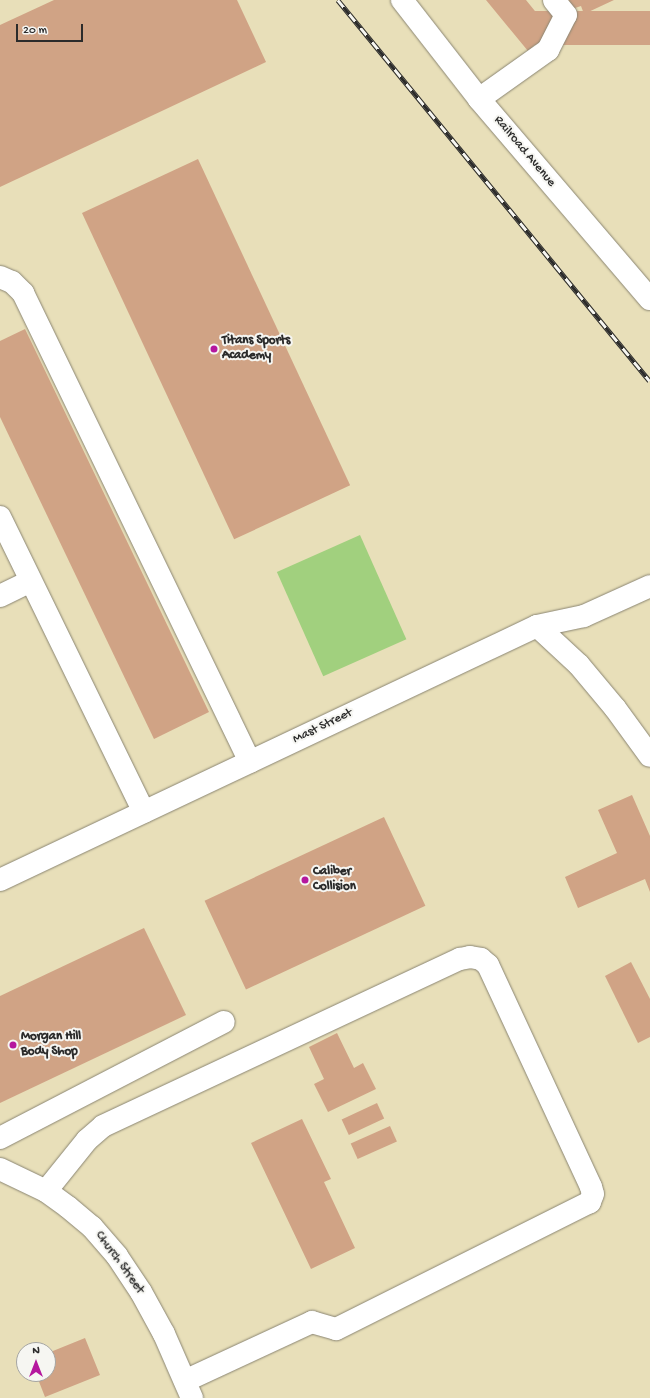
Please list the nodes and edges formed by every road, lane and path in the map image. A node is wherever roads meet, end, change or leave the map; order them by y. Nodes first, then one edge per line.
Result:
1 (402, 0) edge
2 (554, 0) edge
3 (479, 99) junction
4 (0, 277) edge
5 (650, 300) edge
6 (0, 517) edge
7 (31, 581) junction
8 (650, 586) edge
9 (0, 596) edge
10 (537, 626) junction
11 (650, 756) edge
12 (250, 762) junction
13 (144, 812) junction
14 (0, 880) edge
15 (224, 1022) dead end
16 (0, 1138) edge
17 (0, 1168) edge
18 (46, 1191) junction
19 (189, 1390) edge

1 - 3 street, Railroad Avenue
2 - 3 street
3 - 5 street, Railroad Avenue
4 - 12 street
6 - 7 street
7 - 9 street
7 - 13 street
8 - 10 street, Mast Street
10 - 11 street
10 - 12 street, Mast Street
12 - 13 street, Mast Street
13 - 14 street, Mast Street
15 - 16 street
17 - 18 street, Church Street
18 - 19 street, Church Street
18 - 19 street

